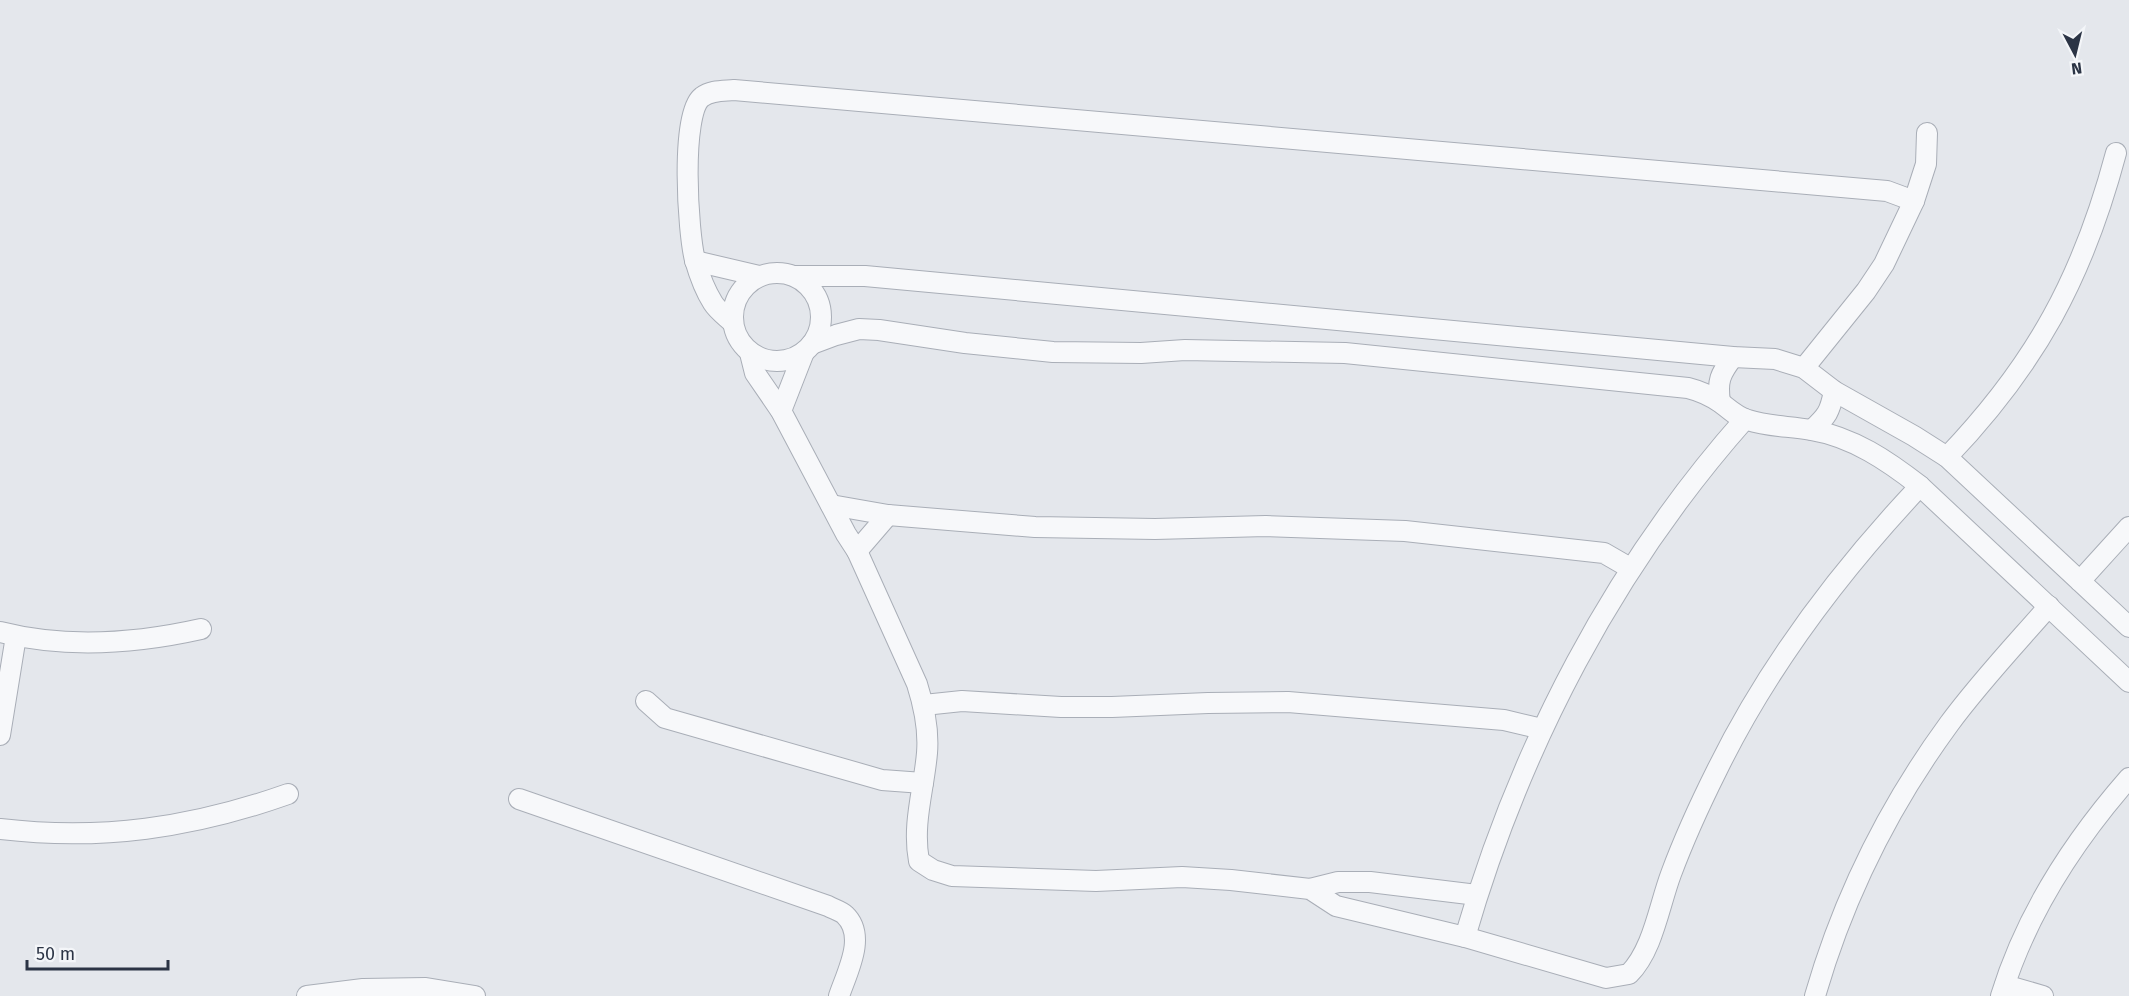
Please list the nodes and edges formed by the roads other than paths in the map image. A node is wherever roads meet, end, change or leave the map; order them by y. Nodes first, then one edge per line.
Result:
1 (1928, 133) dead end
2 (2116, 153) dead end
3 (1914, 201) junction
4 (695, 261) junction
5 (759, 276) junction
6 (794, 276) junction
7 (733, 323) junction
8 (808, 348) junction
9 (750, 353) junction
10 (1732, 357) junction
11 (1804, 369) junction
12 (1834, 392) junction
13 (1720, 402) junction
14 (781, 411) junction
15 (1745, 419) junction
16 (1812, 430) junction
17 (1947, 457) junction
18 (1920, 486) junction
19 (831, 505) junction
20 (888, 515) junction
21 (2129, 527) edge
22 (858, 551) junction
23 (1630, 568) junction
24 (2080, 581) junction
25 (2049, 606) junction
26 (2129, 627) edge
27 (201, 629) dead end
28 (8, 634) edge
29 (2129, 682) edge
30 (646, 701) dead end
31 (924, 705) junction
32 (1542, 729) junction
33 (0, 735) edge
34 (2129, 778) edge
35 (922, 783) junction
36 (288, 794) dead end
37 (519, 799) dead end
38 (0, 829) edge
39 (1310, 889) junction
40 (1477, 894) junction
41 (1465, 937) junction
42 (2003, 991) edge
43 (307, 996) edge
44 (475, 996) edge
45 (839, 996) edge
46 (1815, 996) edge
47 (2043, 996) edge

1 - 3 street
2 - 17 street
3 - 4 street
3 - 11 street
4 - 5 street
4 - 7 street
5 - 6 street
5 - 7 street
6 - 8 street
6 - 10 street
7 - 9 street
8 - 9 street
8 - 13 street
8 - 14 street
9 - 14 street
10 - 11 street
10 - 13 street
11 - 12 street
12 - 16 street
12 - 17 street
13 - 15 street
14 - 19 street
15 - 16 street
15 - 23 street
16 - 18 street
17 - 24 street
18 - 25 street
18 - 41 street
19 - 20 street
19 - 22 street
20 - 22 street
20 - 23 street
21 - 24 street
22 - 31 street
23 - 32 street
24 - 26 street
25 - 29 street
25 - 46 street
27 - 28 street
28 - 33 street
30 - 35 street
31 - 32 street
31 - 35 street
32 - 40 street
34 - 42 street
35 - 39 street
36 - 38 street
37 - 45 street
39 - 40 street
39 - 41 street
40 - 41 street
42 - 47 street
43 - 44 street

